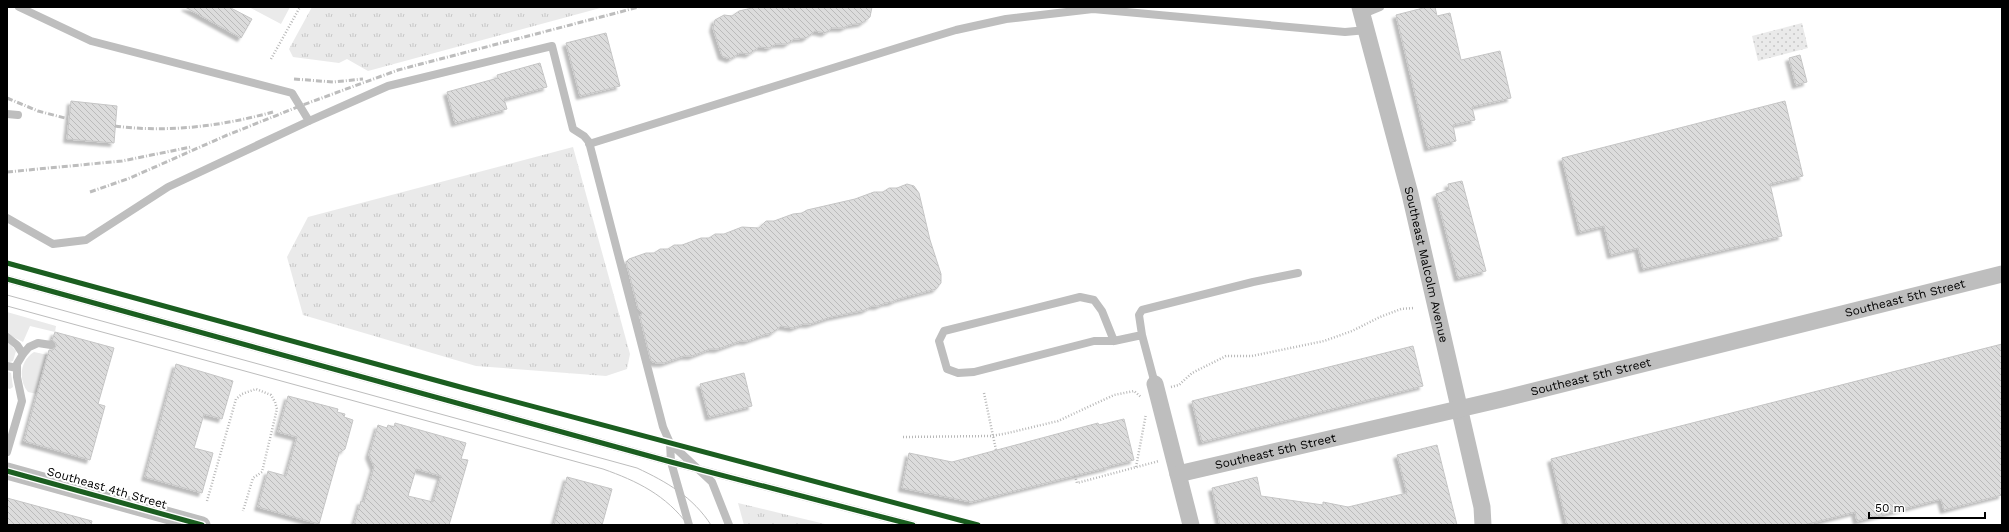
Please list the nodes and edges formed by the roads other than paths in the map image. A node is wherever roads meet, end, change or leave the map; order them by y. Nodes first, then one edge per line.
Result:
1 (19, 7) edge
2 (1380, 7) edge
3 (1363, 17) edge
4 (7, 114) edge
5 (18, 115) dead end
6 (309, 121) junction
7 (589, 144) junction
8 (7, 218) edge
9 (1298, 273) dead end
10 (2002, 274) edge
11 (7, 279) edge
12 (1142, 335) junction
13 (7, 337) edge
14 (1114, 341) junction
15 (51, 346) dead end
16 (23, 354) junction
17 (7, 366) edge
18 (17, 368) junction
19 (1163, 386) joint
20 (1459, 408) junction
21 (670, 443) junction
22 (7, 452) edge
23 (671, 462) junction
24 (697, 468) junction
25 (7, 471) edge
26 (1178, 474) junction
27 (202, 525) edge
28 (689, 525) edge
29 (729, 525) edge
30 (913, 525) edge
31 (1191, 525) edge
32 (1483, 525) edge

1 - 6 lane
2 - 3 lane
3 - 7 lane
3 - 20 street, Southeast Malcolm Avenue
4 - 5 lane
6 - 7 lane
6 - 8 lane
7 - 21 lane
9 - 12 lane
10 - 20 street, Southeast 5th Street
11 - 23 lane
12 - 14 lane
12 - 19 lane
13 - 16 lane
14 - 14 lane
15 - 16 lane
16 - 18 lane
17 - 18 lane
18 - 22 lane
19 - 26 street
20 - 26 street, Southeast 5th Street
20 - 32 street, Southeast Malcolm Avenue
21 - 23 lane
21 - 24 lane
23 - 24 lane
23 - 28 lane
24 - 29 lane
24 - 30 lane
25 - 27 street, Southeast 4th Street
26 - 31 street

